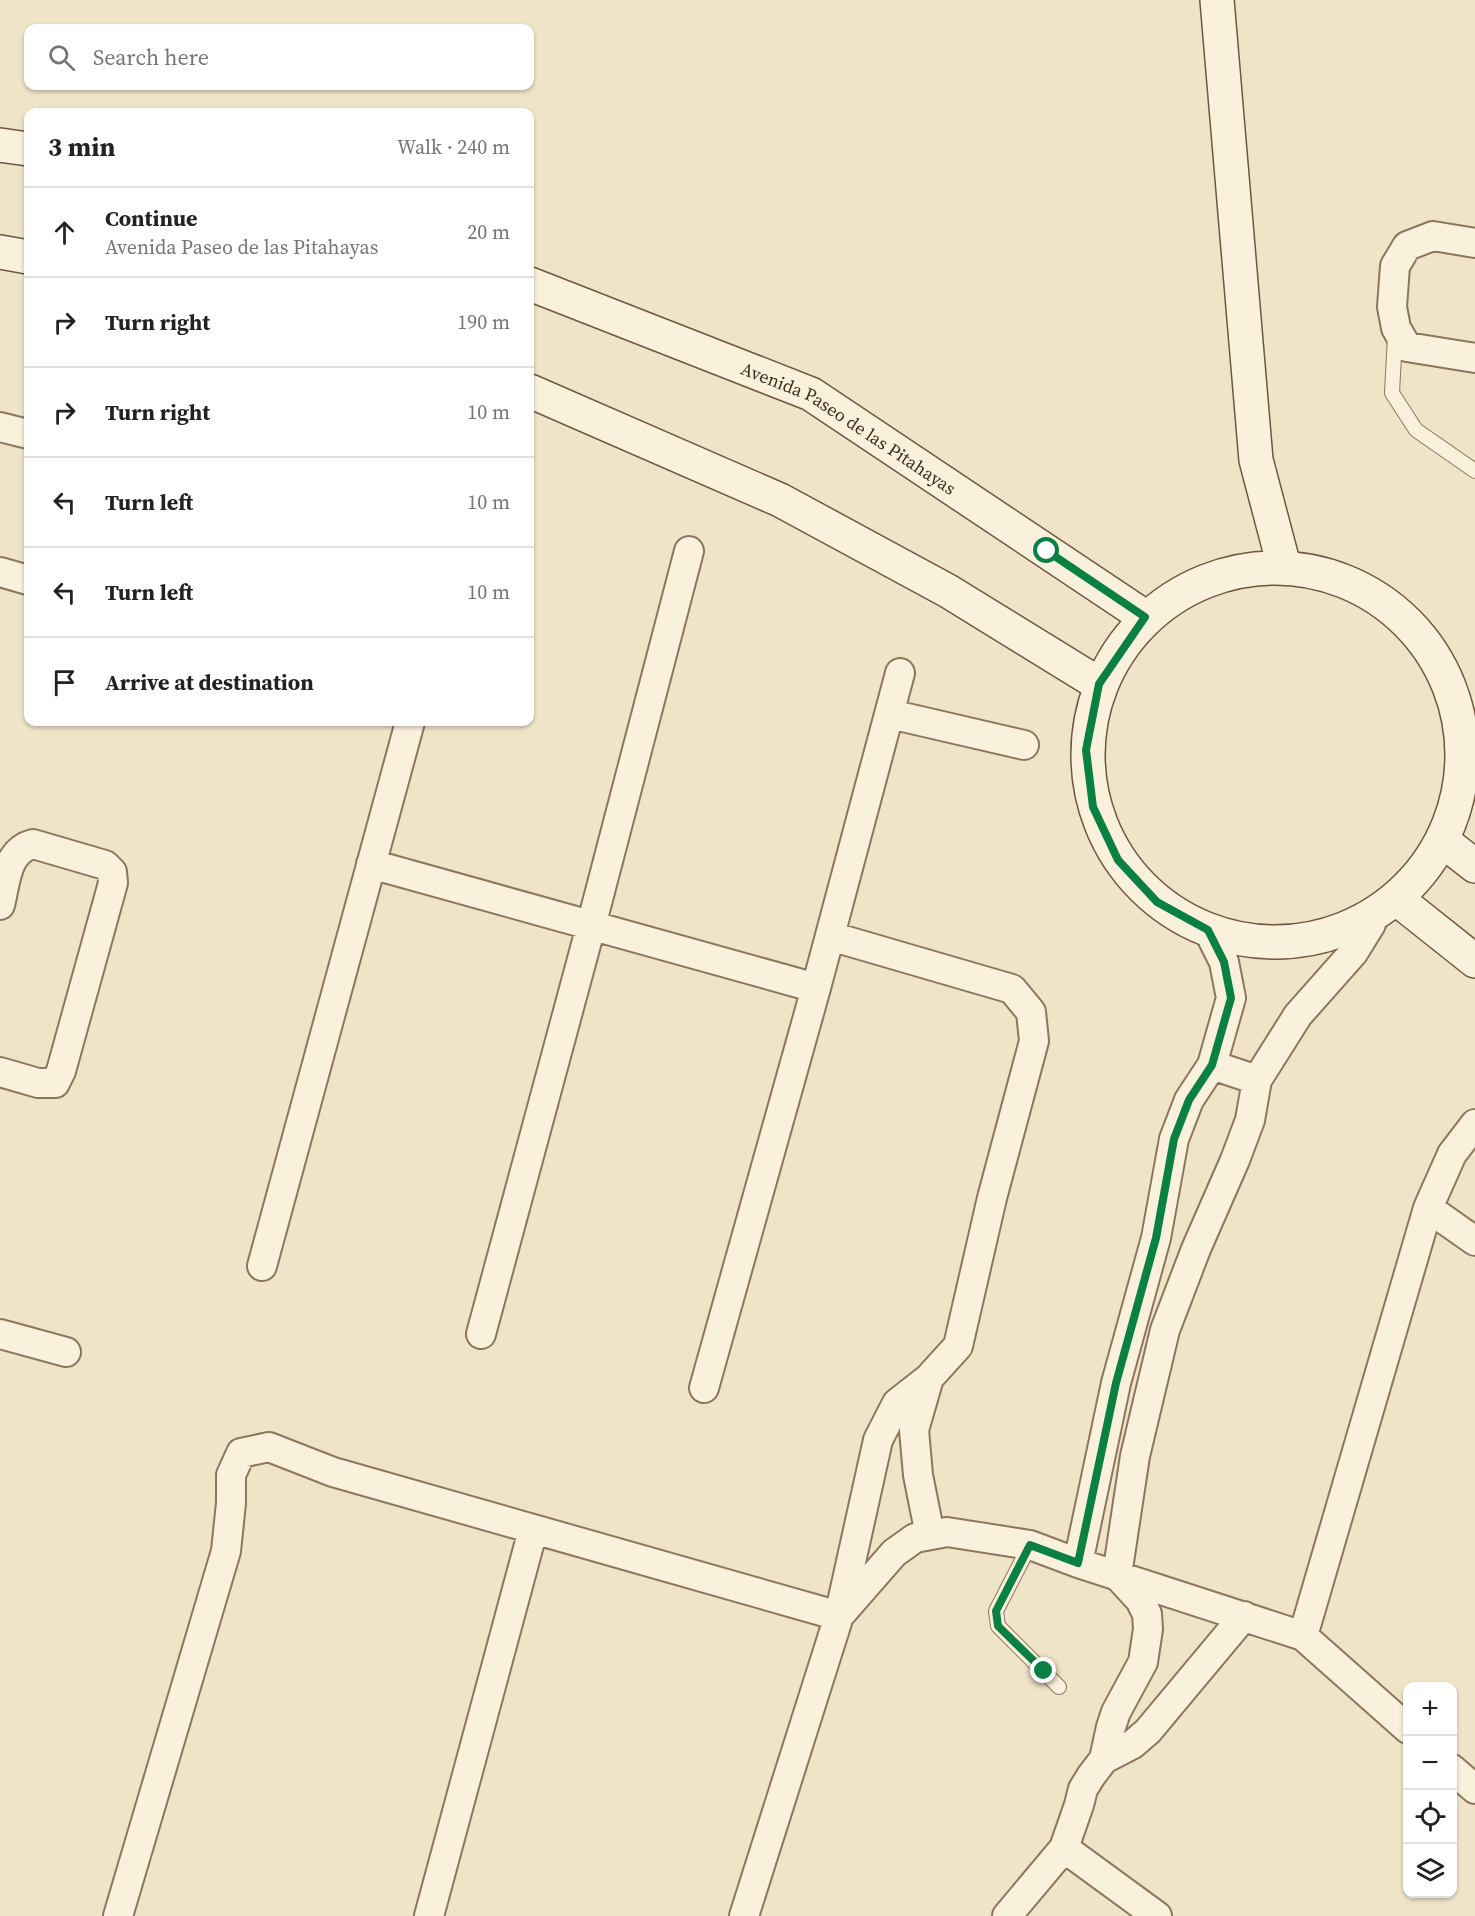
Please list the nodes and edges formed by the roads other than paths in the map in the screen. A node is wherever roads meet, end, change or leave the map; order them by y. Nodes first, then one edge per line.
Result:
1 (1217, 0) edge
2 (0, 145) edge
3 (24, 148) edge
4 (1475, 243) edge
5 (0, 252) edge
6 (24, 256) edge
7 (534, 286) edge
8 (1396, 328) junction
9 (1475, 358) edge
10 (534, 393) edge
11 (0, 427) edge
12 (24, 433) edge
13 (1475, 471) edge
14 (689, 550) dead end
15 (1284, 566) junction
16 (0, 572) edge
17 (24, 579) edge
18 (1145, 617) junction
19 (900, 673) dead end
20 (1099, 684) junction
21 (890, 714) junction
22 (409, 726) edge
23 (1024, 745) dead end
24 (1443, 841) junction
25 (371, 864) junction
26 (1475, 866) edge
27 (1397, 899) junction
28 (0, 905) edge
29 (1371, 924) junction
30 (591, 926) junction
31 (1208, 930) junction
32 (830, 936) junction
33 (1475, 961) edge
34 (816, 988) junction
35 (1212, 1065) junction
36 (0, 1072) edge
37 (1257, 1080) junction
38 (1475, 1124) edge
39 (1428, 1208) junction
40 (1475, 1241) edge
41 (262, 1266) dead end
42 (0, 1334) edge
43 (481, 1334) dead end
44 (66, 1352) dead end
45 (929, 1378) junction
46 (704, 1388) dead end
47 (533, 1530) junction
48 (930, 1535) junction
49 (1030, 1545) junction
50 (1078, 1563) junction
51 (1117, 1575) junction
52 (839, 1616) junction
53 (1244, 1616) junction
54 (1303, 1636) junction
55 (1059, 1687) dead end
56 (1403, 1725) edge
57 (1104, 1760) junction
58 (1457, 1773) edge
59 (1475, 1789) edge
60 (1064, 1848) junction
61 (118, 1916) edge
62 (429, 1916) edge
63 (744, 1916) edge
64 (1007, 1916) edge
65 (1157, 1916) edge

1 - 15 street
2 - 3 street
4 - 8 street
5 - 6 street
7 - 18 street, Avenida Paseo de las Pitahayas
8 - 9 street
8 - 13 lane
10 - 20 street
11 - 12 street
14 - 30 street
15 - 18 street
15 - 24 street
16 - 17 street
18 - 20 street
19 - 21 street
20 - 31 street
21 - 23 street
21 - 32 street
22 - 25 street
24 - 26 street
24 - 27 street
25 - 30 street
25 - 41 street
27 - 29 street
27 - 33 street
28 - 36 street
29 - 31 street
29 - 37 street
30 - 34 street
30 - 43 street
31 - 35 street
32 - 34 street
32 - 45 street
34 - 46 street
35 - 37 street
35 - 50 street
37 - 51 street
38 - 39 street
39 - 40 street
39 - 54 street
42 - 44 street
45 - 48 street
45 - 52 street
47 - 52 street
47 - 61 street
47 - 62 street
48 - 49 street
48 - 52 street
49 - 50 street
49 - 55 lane
50 - 51 street
51 - 53 street
51 - 57 street
52 - 63 street
53 - 54 street
53 - 57 street
54 - 56 street
57 - 60 street
58 - 59 street
60 - 64 street
60 - 65 street

